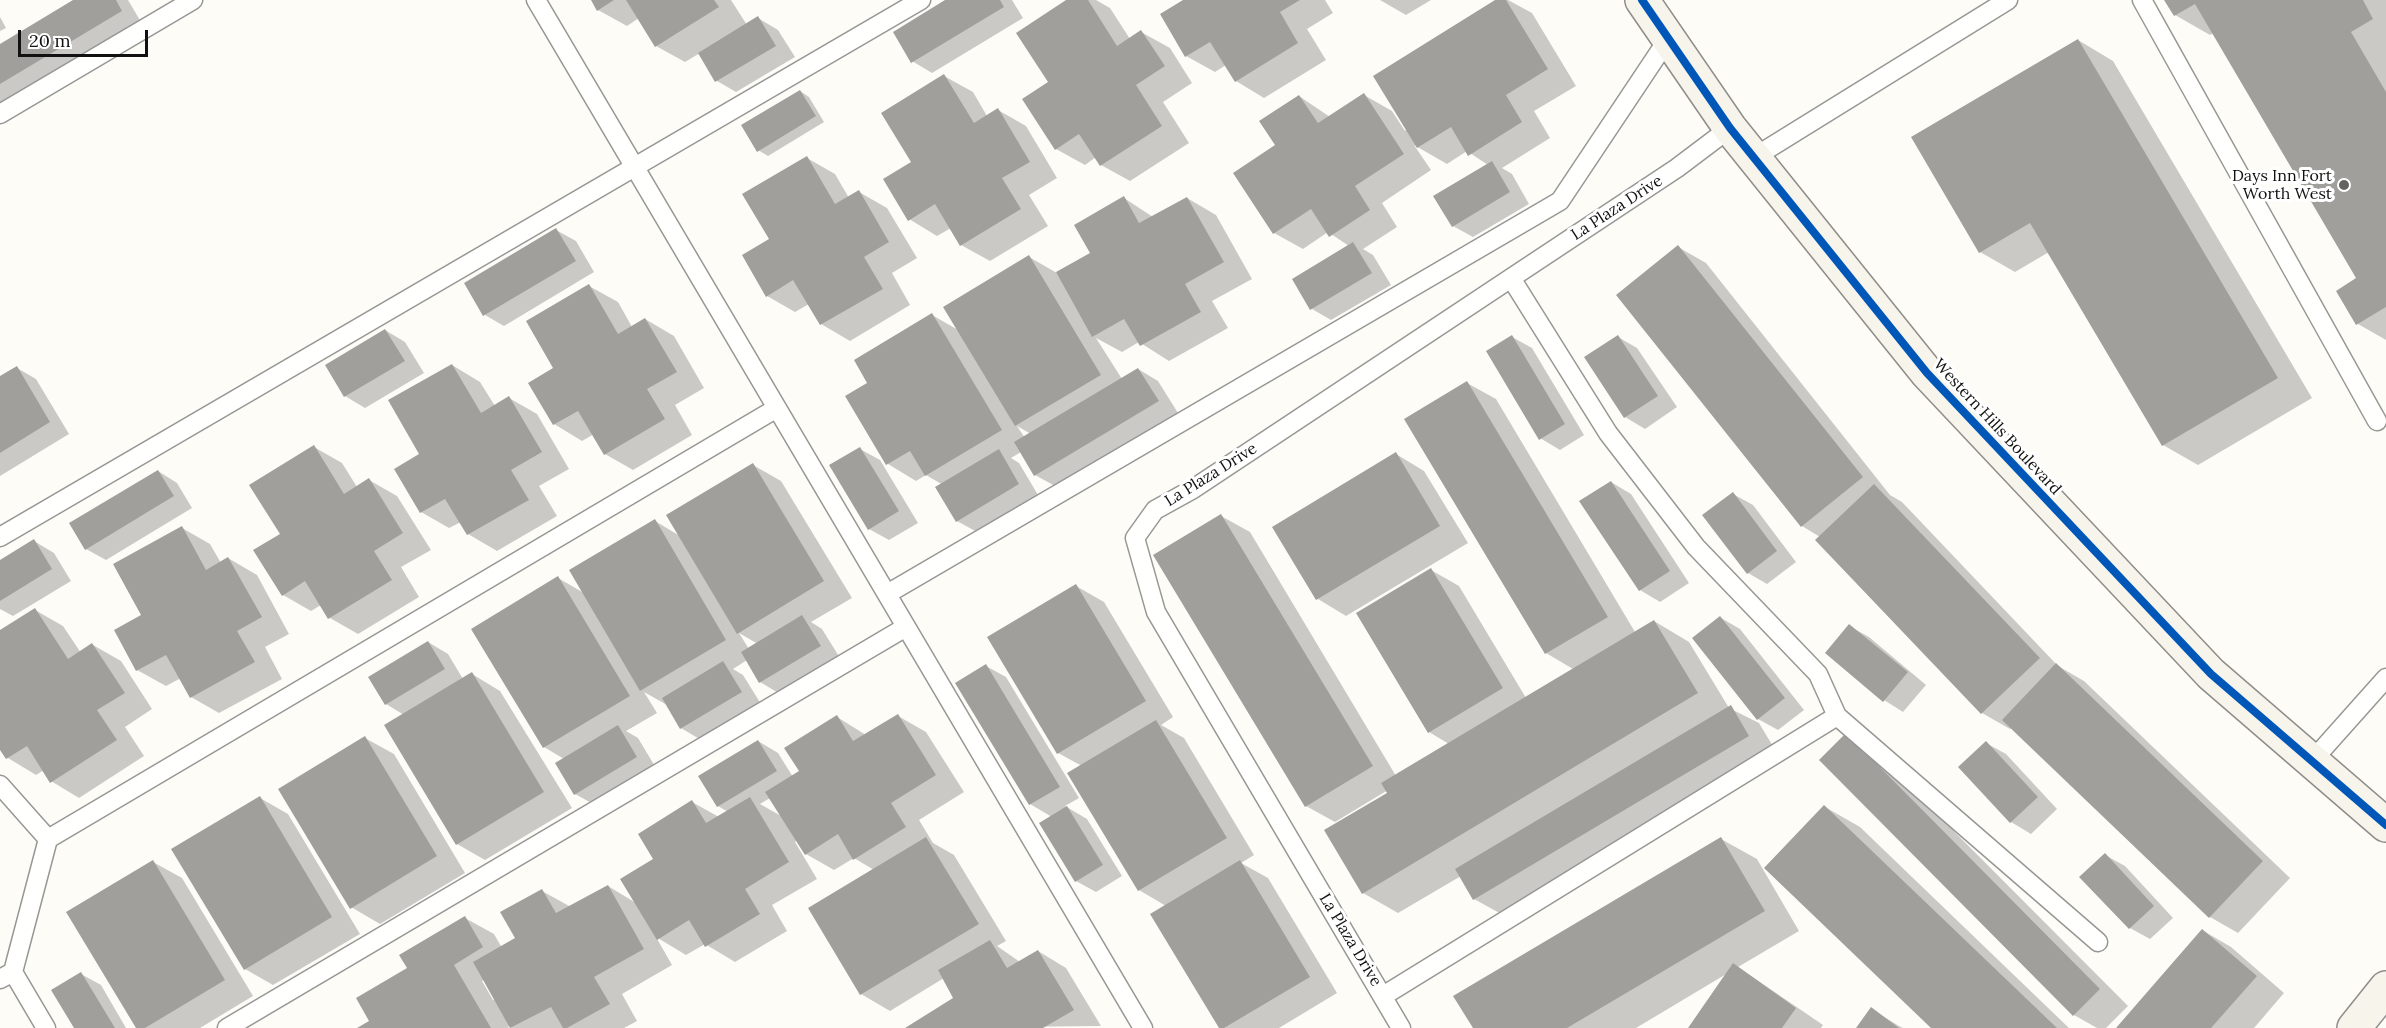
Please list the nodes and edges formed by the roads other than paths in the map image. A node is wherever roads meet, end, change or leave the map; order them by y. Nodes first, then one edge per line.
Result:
1 (193, 0) edge
2 (536, 0) edge
3 (921, 0) edge
4 (1642, 0) edge
5 (2008, 0) edge
6 (2142, 0) edge
7 (1668, 39) junction
8 (0, 114) edge
9 (1730, 128) junction
10 (1753, 158) junction
11 (634, 167) junction
12 (1511, 278) junction
13 (777, 408) junction
14 (2376, 422) dead end
15 (0, 537) edge
16 (887, 594) junction
17 (906, 627) junction
18 (2386, 678) edge
19 (1837, 716) junction
20 (2312, 761) junction
21 (0, 784) edge
22 (2385, 821) edge
23 (48, 839) junction
24 (2098, 942) dead end
25 (6, 975) edge
26 (2386, 988) edge
27 (1383, 996) junction
28 (46, 1028) edge
29 (227, 1028) edge
30 (1143, 1028) edge
31 (1401, 1028) edge
32 (2354, 1028) edge

1 - 8 lane
2 - 11 lane
3 - 11 lane
4 - 7 street, Western Hills Boulevard
5 - 10 lane
6 - 14 lane
7 - 9 street, Western Hills Boulevard
7 - 16 lane
9 - 10 street, Western Hills Boulevard
9 - 12 lane, La Plaza Drive
10 - 20 street, Western Hills Boulevard
11 - 13 lane
11 - 15 lane
12 - 19 lane
12 - 27 lane, La Plaza Drive
13 - 16 lane
13 - 23 lane
16 - 17 lane
17 - 29 lane
17 - 30 lane
18 - 20 lane
19 - 24 lane
19 - 27 lane
20 - 22 street, Western Hills Boulevard
21 - 23 lane
23 - 25 lane
25 - 28 lane
26 - 32 street
27 - 31 lane, La Plaza Drive

